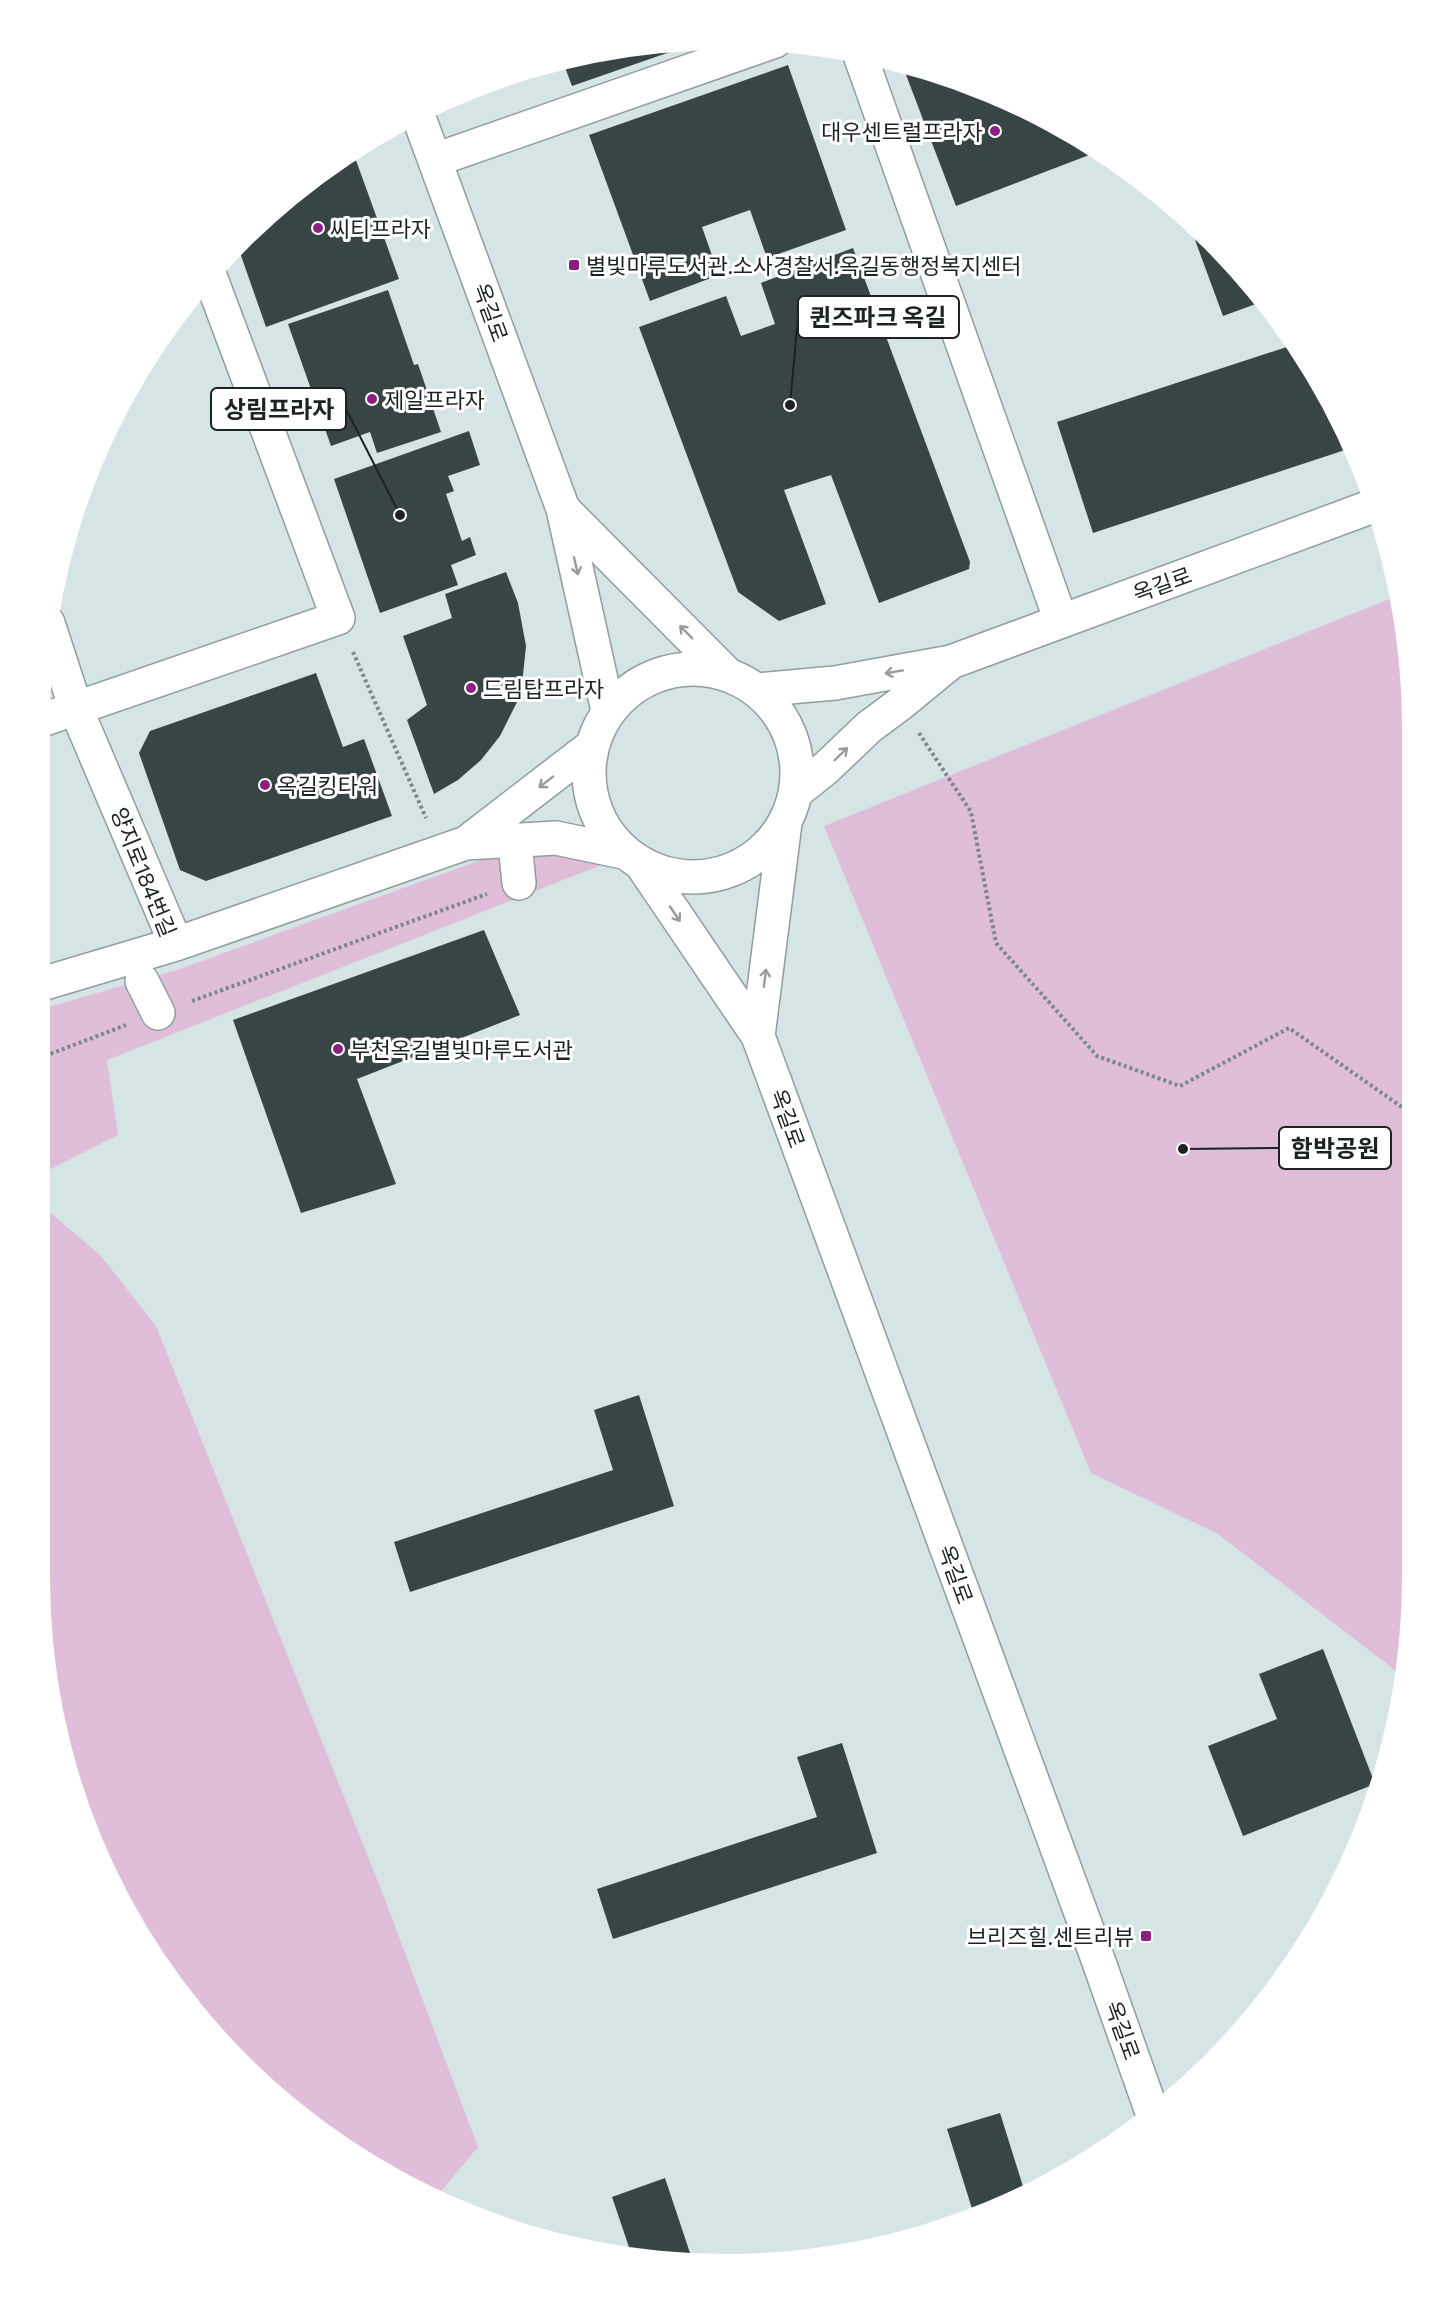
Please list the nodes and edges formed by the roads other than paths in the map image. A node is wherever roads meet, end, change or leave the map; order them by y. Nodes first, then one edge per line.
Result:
1 (748, 50) edge
2 (863, 64) edge
3 (421, 122) edge
4 (435, 160) junction
5 (213, 285) edge
6 (563, 509) junction
7 (1366, 509) edge
8 (1061, 621) junction
9 (54, 643) edge
10 (951, 662) junction
11 (727, 674) junction
12 (757, 690) junction
13 (76, 709) junction
14 (608, 711) junction
15 (50, 717) edge
16 (592, 746) junction
17 (796, 792) junction
18 (785, 823) junction
19 (453, 847) junction
20 (633, 859) junction
21 (176, 944) junction
22 (142, 981) dead end
23 (50, 982) edge
24 (158, 1013) road end
25 (758, 1036) junction
26 (1149, 2105) edge

1 - 4 street
2 - 8 street
3 - 4 street, 옥길로
4 - 6 street, 옥길로
5 - 13 street
11 -> 6 street, 옥길로
6 -> 14 street, 옥길로
7 - 8 street, 옥길로
8 - 10 street, 옥길로
9 - 13 street, 양지로184번길
10 -> 12 street
17 -> 10 street
11 - 12 street
11 - 14 street
12 - 17 street
13 - 15 street
13 - 21 street, 양지로184번길
14 - 16 street
16 -> 19 street
16 - 20 street
17 - 18 street
18 - 20 street
25 -> 18 street, 옥길로
19 - 20 street
19 - 21 street
20 -> 25 street, 옥길로
21 - 23 street, 양지로184번길
22 - 24 street
25 - 26 street, 옥길로

